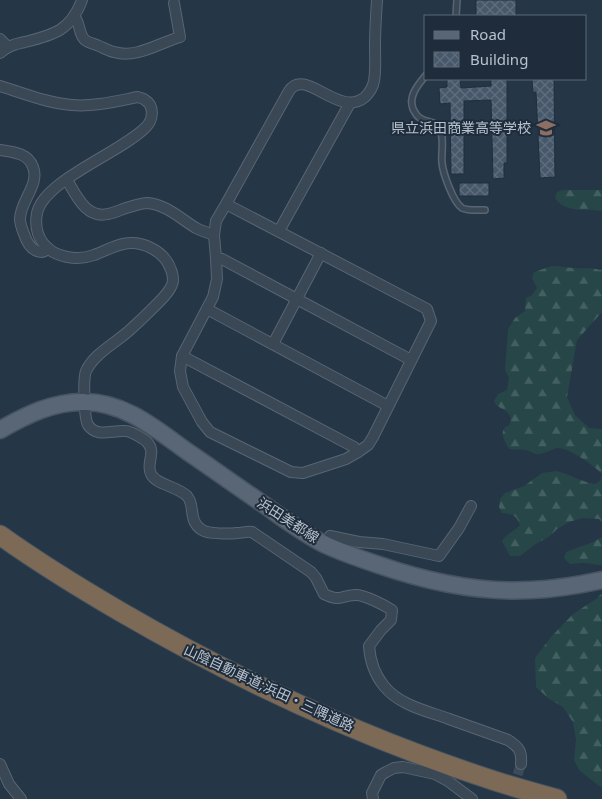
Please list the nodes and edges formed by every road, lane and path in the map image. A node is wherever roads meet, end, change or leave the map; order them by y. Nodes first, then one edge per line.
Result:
1 (82, 0) edge
2 (376, 0) edge
3 (457, 0) edge
4 (174, 3) dead end
5 (456, 15) edge
6 (74, 16) junction
7 (2, 46) edge
8 (424, 77) edge
9 (0, 86) edge
10 (350, 103) junction
11 (0, 150) edge
12 (66, 180) junction
13 (226, 204) junction
14 (485, 210) dead end
15 (279, 231) junction
16 (214, 235) junction
17 (48, 248) junction
18 (321, 253) junction
19 (216, 258) junction
20 (297, 299) junction
21 (207, 309) junction
22 (273, 344) junction
23 (182, 356) junction
24 (411, 360) junction
25 (86, 402) junction
26 (388, 406) junction
27 (0, 430) edge
28 (358, 452) junction
29 (471, 506) dead end
30 (0, 535) edge
31 (326, 545) junction
32 (602, 580) edge
33 (0, 764) edge
34 (521, 764) tunnel mouth
35 (21, 799) edge
36 (373, 799) edge
37 (472, 799) edge
38 (557, 799) edge

1 - 6 street
2 - 10 street
3 - 5 lane
4 - 6 street
6 - 7 street
8 - 14 lane
9 - 12 street
10 - 13 street
10 - 15 street
11 - 17 street
12 - 16 street
12 - 17 street
13 - 15 street
13 - 16 street
15 - 18 street
16 - 19 street
17 - 25 street
18 - 20 street
18 - 24 street
19 - 20 street
19 - 21 street
20 - 22 street
20 - 24 street
21 - 22 street
21 - 23 street
22 - 26 street
23 - 28 street
23 - 28 street
24 - 26 street
25 - 27 main road, 浜田美都線
25 - 31 main road, 浜田美都線
25 - 34 street
26 - 28 street
29 - 31 street
30 - 38 highway, 山陰自動車道;浜田・三隅道路
31 - 32 main road, 浜田美都線
33 - 35 street
36 - 37 street

